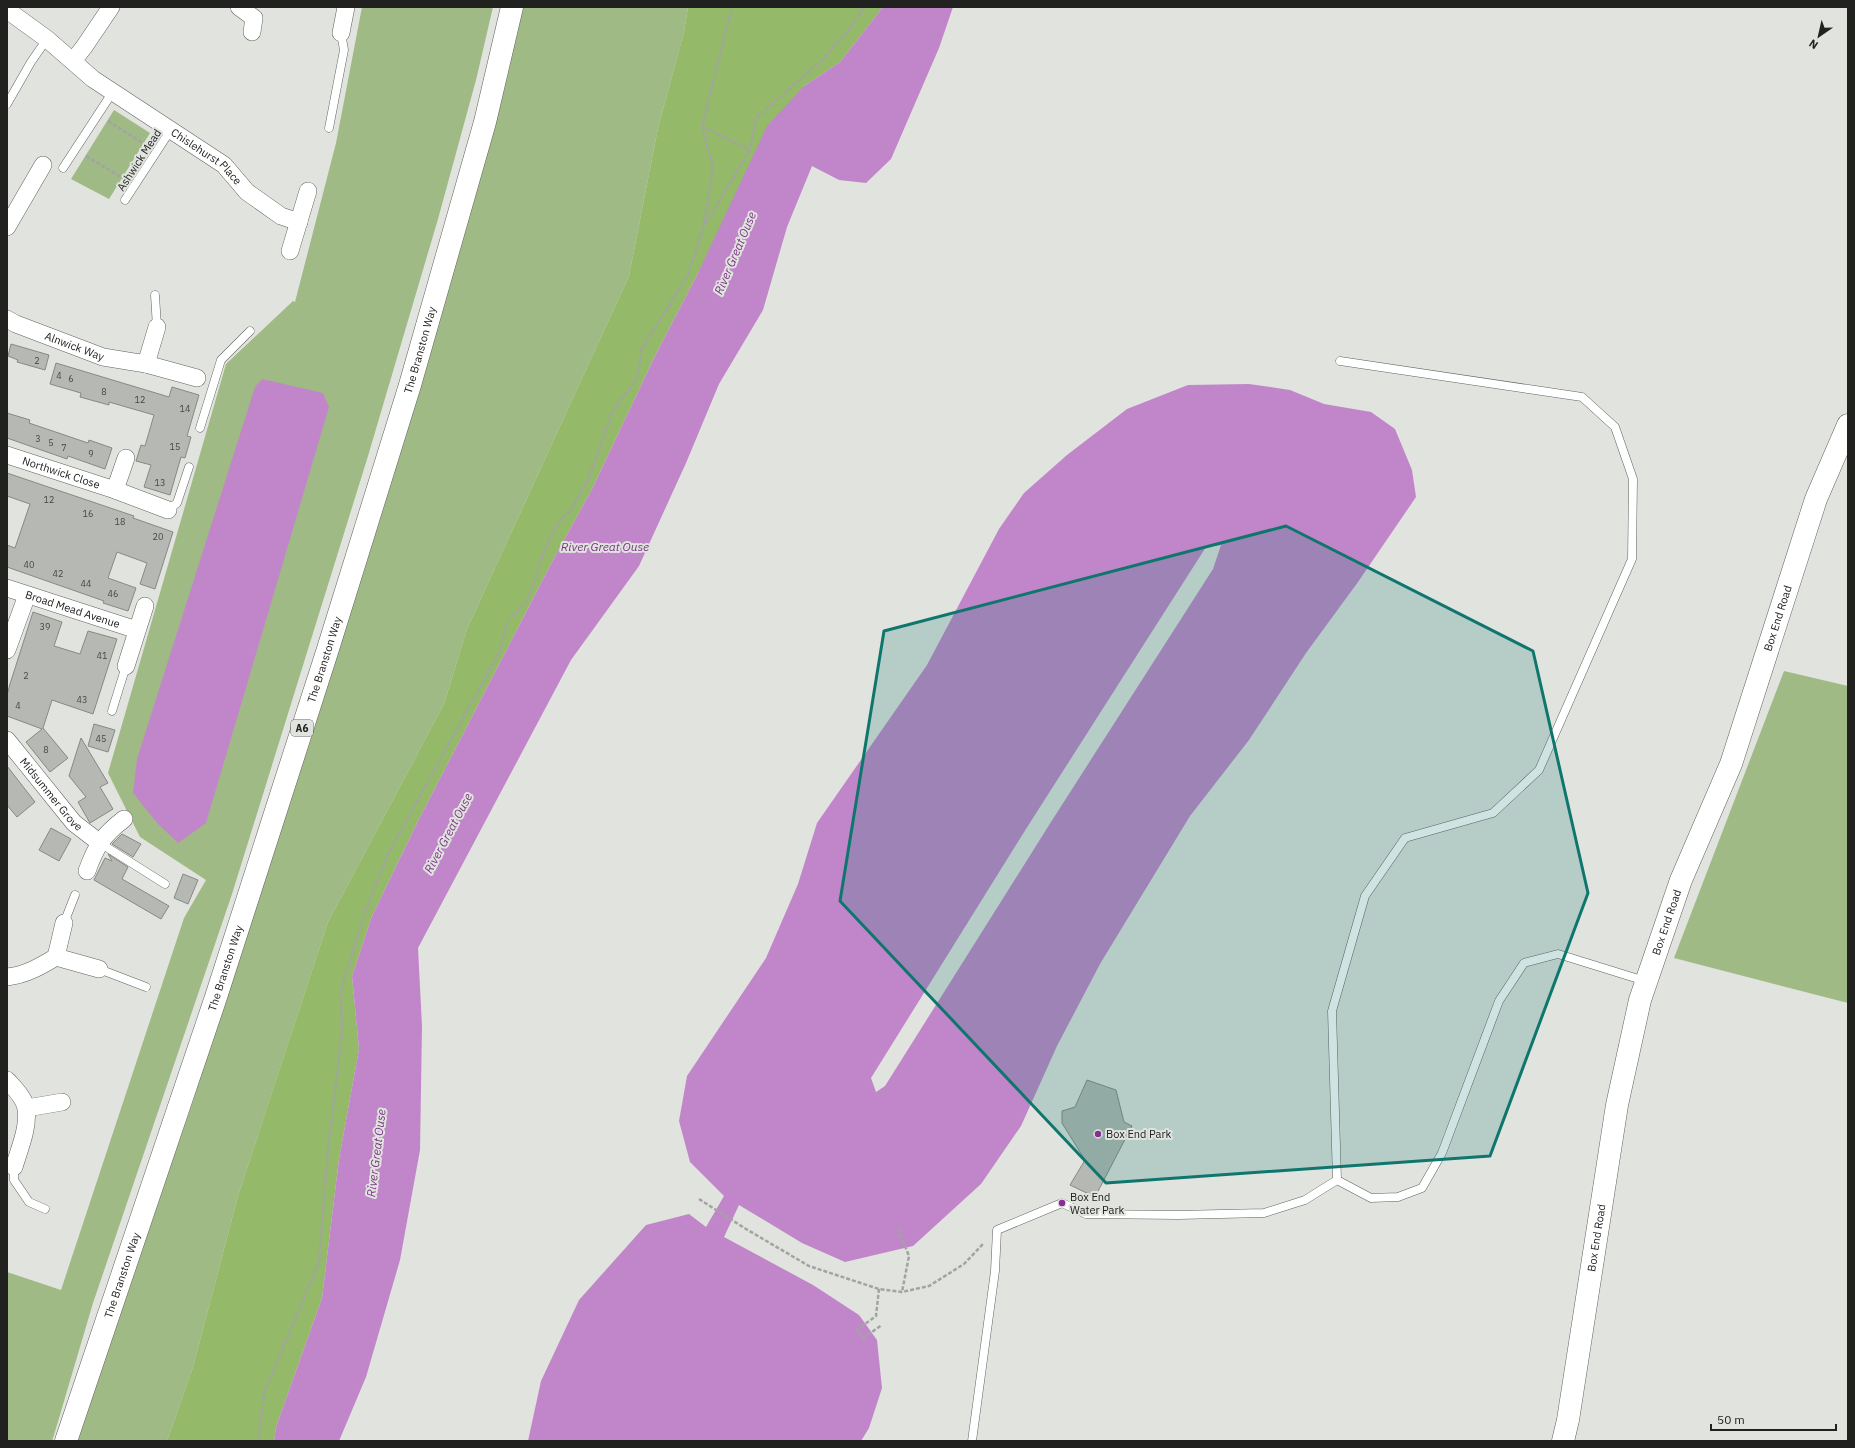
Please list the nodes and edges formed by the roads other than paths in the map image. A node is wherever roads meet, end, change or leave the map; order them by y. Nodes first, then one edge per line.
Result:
1 (111, 7) edge
2 (239, 7) edge
3 (346, 7) edge
4 (512, 7) edge
5 (7, 10) edge
6 (252, 32) dead end
7 (341, 33) joint
8 (47, 39) junction
9 (73, 61) junction
10 (112, 93) junction
11 (7, 104) edge
12 (329, 128) dead end
13 (170, 131) junction
14 (43, 165) dead end
15 (63, 168) dead end
16 (308, 191) dead end
17 (125, 200) dead end
18 (299, 222) junction
19 (7, 227) edge
20 (290, 251) dead end
21 (155, 295) dead end
22 (7, 319) edge
23 (157, 327) joint
24 (250, 331) dead end
25 (1340, 361) dead end
26 (146, 364) junction
27 (206, 380) junction
28 (1848, 426) edge
29 (200, 428) dead end
30 (7, 455) edge
31 (126, 458) dead end
32 (189, 467) dead end
33 (115, 490) junction
34 (168, 510) joint
35 (7, 588) edge
36 (27, 595) junction
37 (145, 606) dead end
38 (138, 630) junction
39 (7, 650) edge
40 (126, 666) joint
41 (112, 711) dead end
42 (7, 740) edge
43 (124, 819) dead end
44 (100, 843) junction
45 (87, 872) dead end
46 (165, 884) dead end
47 (75, 895) dead end
48 (64, 923) joint
49 (56, 957) junction
50 (99, 969) joint
51 (7, 977) edge
52 (1646, 981) junction
53 (146, 987) dead end
54 (7, 1080) edge
55 (62, 1102) dead end
56 (26, 1108) junction
57 (14, 1168) joint
58 (1337, 1180) junction
59 (45, 1209) dead end
60 (66, 1441) edge
61 (972, 1441) edge
62 (1563, 1441) edge

1 - 9 street
2 - 6 street
3 - 7 street
4 - 60 main road, The Branston Way / A6
5 - 8 street, Chislehurst Place
7 - 12 lane
8 - 9 street, Chislehurst Place
8 - 11 lane
9 - 10 street, Chislehurst Place
10 - 13 street, Chislehurst Place
10 - 15 lane
13 - 17 lane, Ashwick Mead
13 - 18 street, Chislehurst Place
14 - 19 street
16 - 18 street
18 - 20 street
21 - 23 lane
22 - 26 street, Alnwick Way
23 - 26 street
24 - 27 lane
25 - 58 lane
26 - 27 street, Alnwick Way
27 - 29 lane
28 - 52 main road, Box End Road
30 - 33 street, Northwick Close
31 - 33 street
32 - 34 lane, Northwick Close
33 - 34 street, Northwick Close
35 - 36 street, Broad Mead Avenue
36 - 38 street, Broad Mead Avenue
36 - 39 street
37 - 38 street
38 - 40 street
40 - 41 lane
42 - 44 street, Midsummer Grove
43 - 44 street
44 - 45 street
44 - 46 lane, Midsummer Grove
47 - 48 lane
48 - 49 street
49 - 50 street
49 - 51 street
50 - 53 lane
52 - 58 lane
52 - 62 main road, Box End Road
54 - 56 street
55 - 56 street
56 - 57 street
57 - 59 lane
58 - 61 lane

